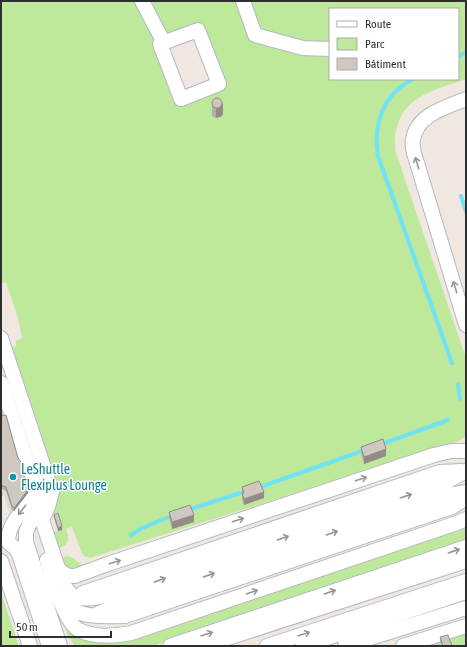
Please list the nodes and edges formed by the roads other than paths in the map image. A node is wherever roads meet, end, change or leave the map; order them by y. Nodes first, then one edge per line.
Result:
1 (142, 1) edge
2 (243, 1) edge
3 (164, 43) junction
4 (329, 49) edge
5 (466, 99) edge
6 (466, 325) edge
7 (2, 339) edge
8 (1, 357) edge
9 (1, 383) edge
10 (466, 451) edge
11 (466, 471) edge
12 (466, 492) edge
13 (466, 498) edge
14 (466, 513) edge
15 (466, 519) edge
16 (42, 520) junction
17 (4, 537) edge
18 (466, 547) edge
19 (1, 561) edge
20 (466, 561) edge
21 (58, 568) junction
22 (466, 572) edge
23 (466, 581) edge
24 (1, 582) edge
25 (466, 592) edge
26 (59, 595) junction
27 (466, 608) edge
28 (466, 613) edge
29 (93, 616) junction
30 (466, 626) edge
31 (94, 634) junction
32 (23, 646) edge
33 (30, 646) edge
34 (42, 646) edge
35 (49, 646) edge
36 (60, 646) edge
37 (68, 646) edge
38 (170, 646) edge
39 (203, 646) edge
40 (230, 646) edge
41 (267, 646) edge
42 (303, 646) edge
43 (345, 646) edge
44 (363, 646) edge
45 (403, 646) edge

1 - 3 lane
2 - 4 lane
3 - 3 lane
6 -> 5 lane
7 - 16 lane
8 - 36 lane
9 -> 17 lane
21 -> 10 lane
21 -> 11 lane
29 -> 12 lane
13 - 29 lane
14 - 31 lane
31 -> 15 lane
16 - 21 lane
16 - 26 lane
16 - 37 lane
17 - 34 lane
17 - 35 lane
38 -> 18 lane
19 - 33 lane
20 - 39 lane
22 - 40 lane
41 -> 23 lane
24 - 32 lane
25 - 42 lane
26 - 29 lane
26 - 31 lane
27 - 43 lane
28 - 44 lane
30 - 45 lane

